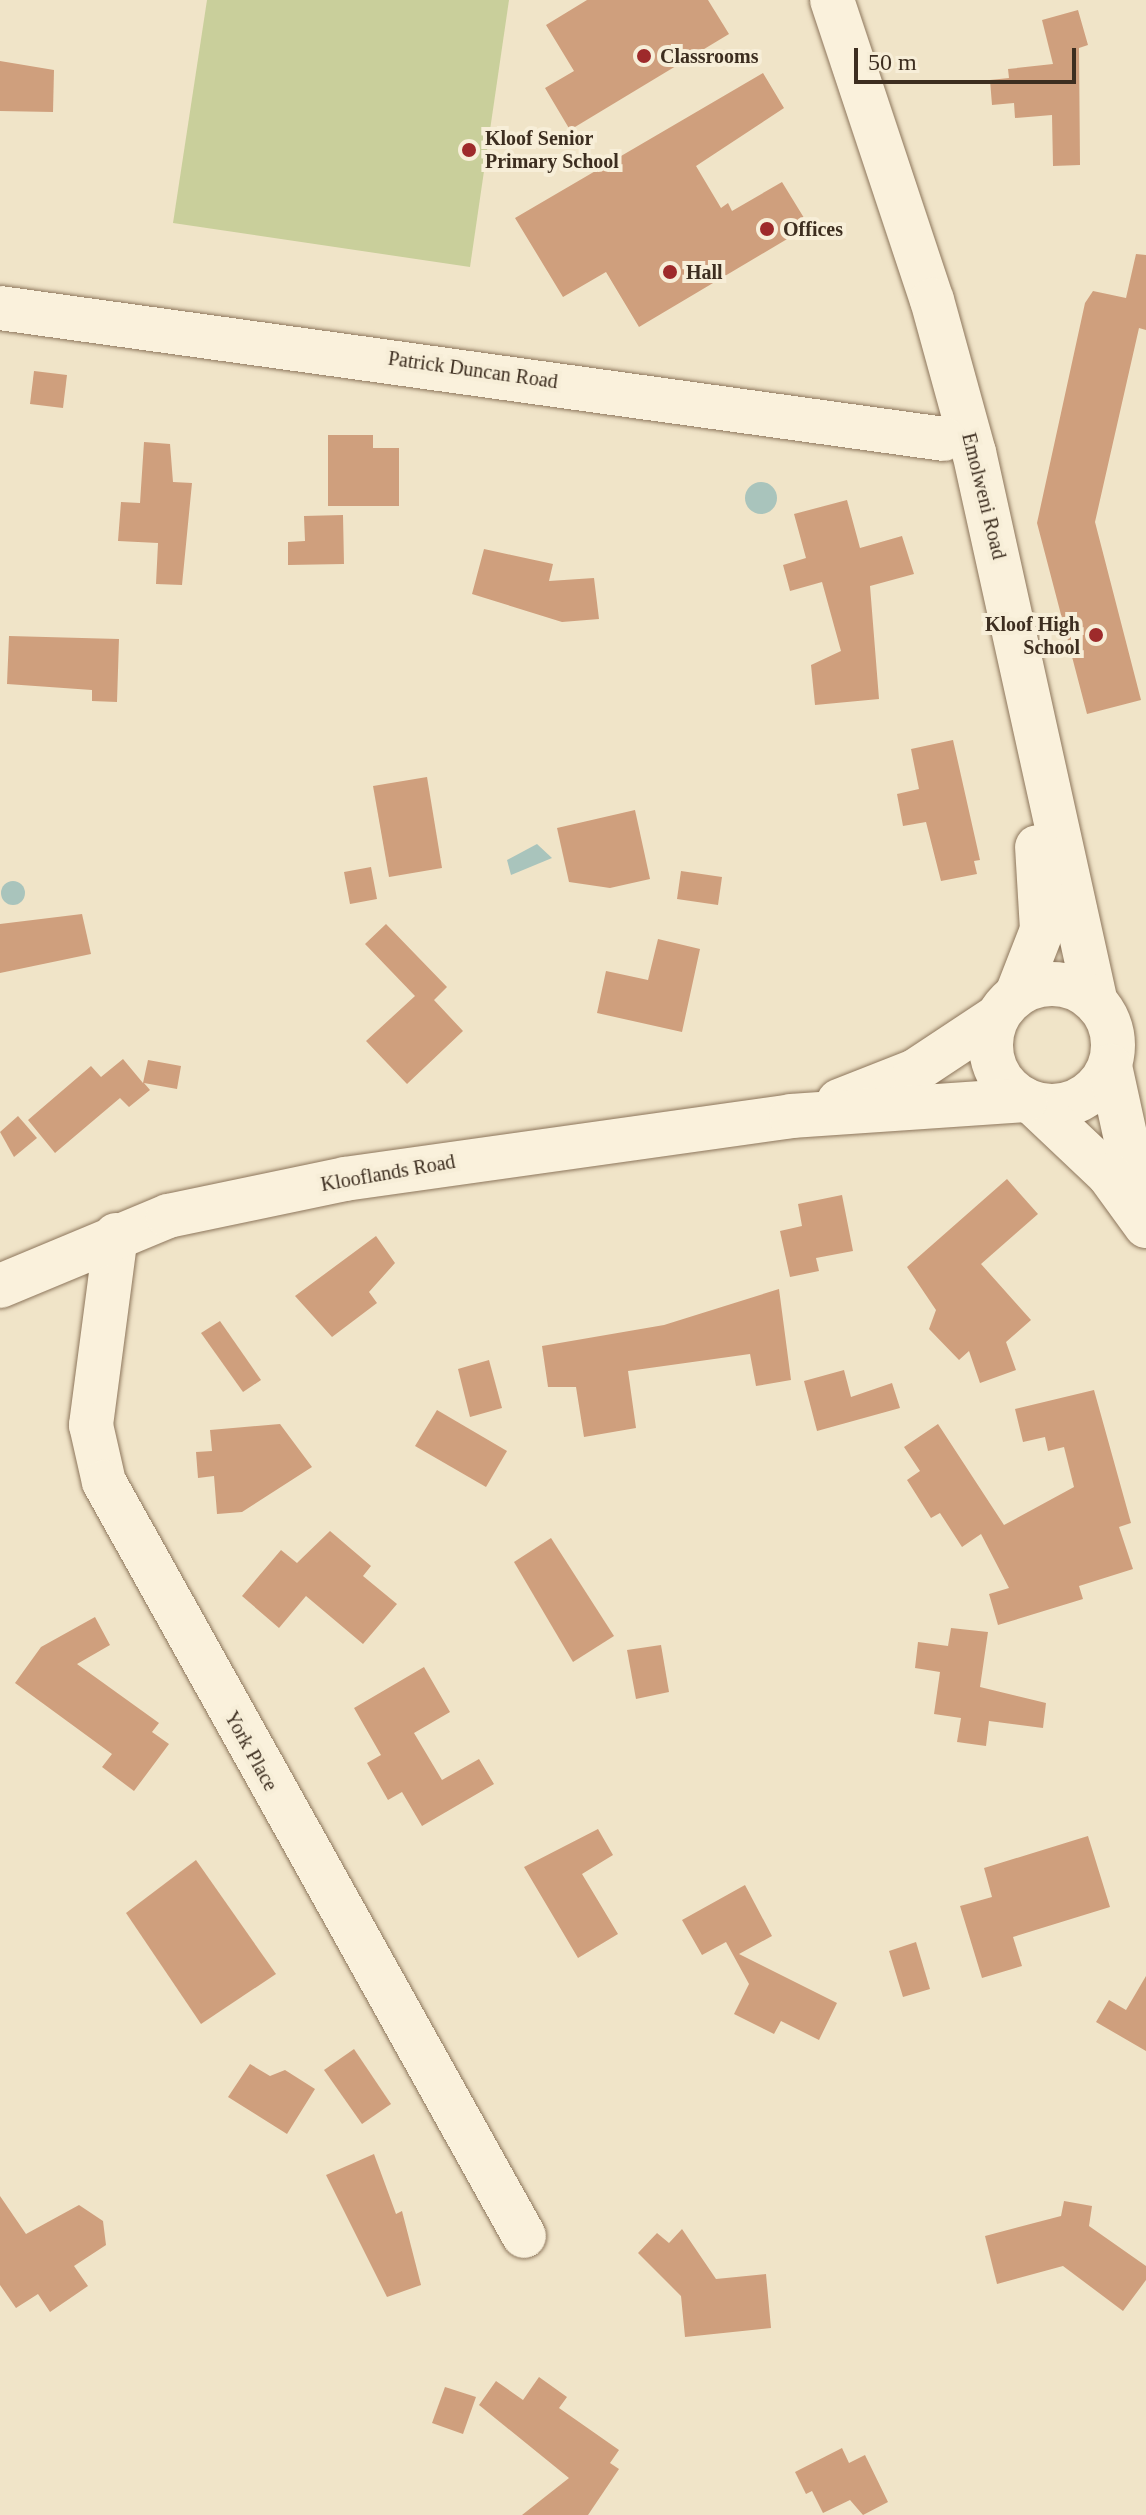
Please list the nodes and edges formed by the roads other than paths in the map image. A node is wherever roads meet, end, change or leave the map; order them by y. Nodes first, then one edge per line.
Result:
1 (808, 0) edge
2 (832, 0) edge
3 (0, 308) edge
4 (933, 397) junction
5 (854, 427) junction
6 (944, 439) junction
7 (1096, 1003) junction
8 (1006, 1006) junction
9 (1110, 1066) junction
10 (1030, 1102) junction
11 (791, 1116) junction
12 (1146, 1224) edge
13 (116, 1235) junction
14 (0, 1286) edge
15 (524, 2236) dead end

1 - 4 street, Emolweni Road
2 - 7 street, Emolweni Road
3 - 5 street, Patrick Duncan Road
4 - 5 street
4 - 6 street, Emolweni Road
5 - 6 street, Patrick Duncan Road
6 - 8 street, Emolweni Road
7 - 8 street
7 - 9 street
8 - 10 street
8 - 11 street, Klooflands Road
9 - 10 street
9 - 12 street
10 - 11 street, Klooflands Road
10 - 12 street
11 - 13 street, Klooflands Road
13 - 14 street, Klooflands Road
13 - 15 street, York Place

